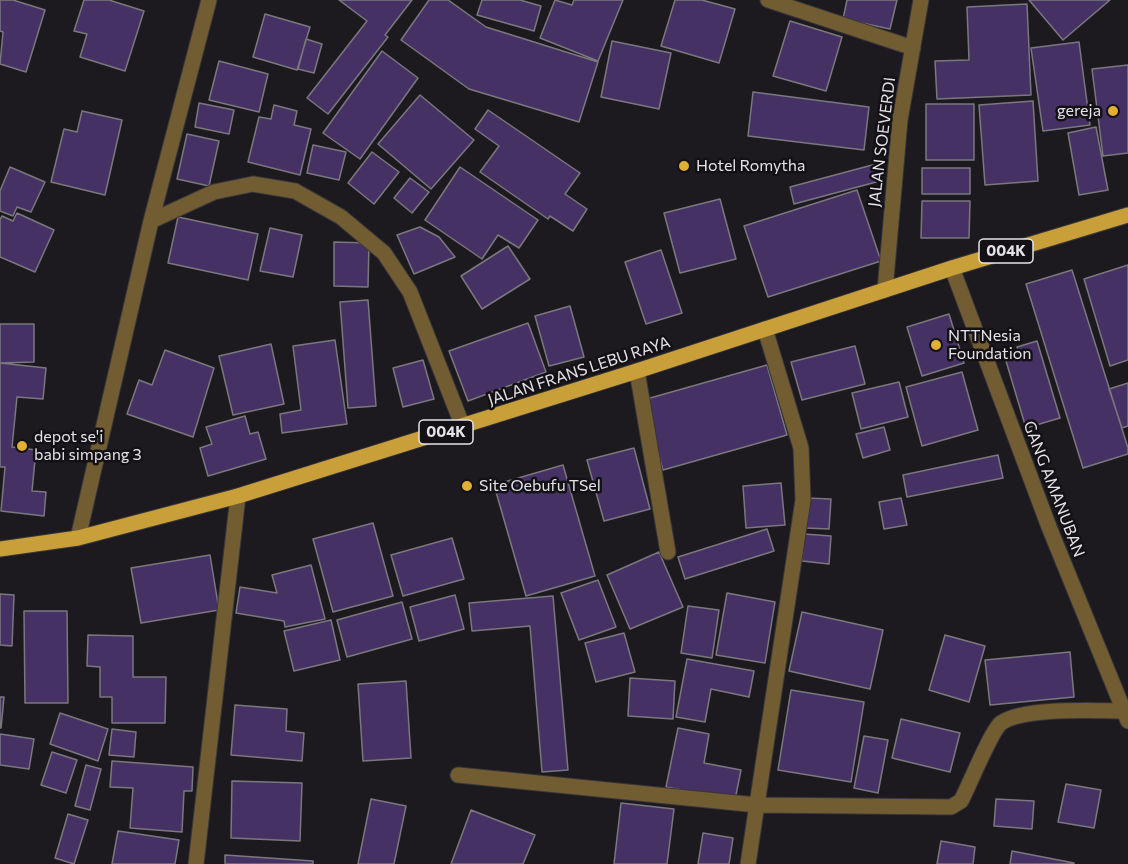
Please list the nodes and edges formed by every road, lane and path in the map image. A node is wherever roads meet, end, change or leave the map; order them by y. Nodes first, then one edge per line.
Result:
1 (209, 0) edge
2 (768, 0) edge
3 (921, 0) edge
4 (913, 48) junction
5 (1128, 215) edge
6 (151, 221) junction
7 (952, 268) junction
8 (885, 290) junction
9 (765, 329) junction
10 (637, 371) junction
11 (463, 427) junction
12 (238, 496) junction
13 (78, 538) junction
14 (0, 549) edge
15 (668, 552) dead end
16 (1126, 716) edge
17 (458, 775) dead end
18 (756, 805) junction
19 (196, 864) edge
20 (748, 864) edge

1 - 6 street
2 - 4 street
3 - 4 street, JALAN SOEVERDI
4 - 8 street, JALAN SOEVERDI
5 - 7 main road, JALAN FRANS LEBU RAYA / 004K
6 - 11 street
6 - 13 street
7 - 8 main road, JALAN FRANS LEBU RAYA / 004K
7 - 16 street, GANG AMANUBAN
8 - 9 main road, JALAN FRANS LEBU RAYA / 004K
9 - 10 main road, JALAN FRANS LEBU RAYA / 004K
9 - 18 street
10 - 11 main road, JALAN FRANS LEBU RAYA / 004K
10 - 15 street
11 - 12 main road, JALAN FRANS LEBU RAYA / 004K
12 - 13 main road, JALAN FRANS LEBU RAYA / 004K
12 - 19 street
13 - 14 main road, JALAN FRANS LEBU RAYA / 004K
16 - 18 street
17 - 18 street
18 - 20 street

